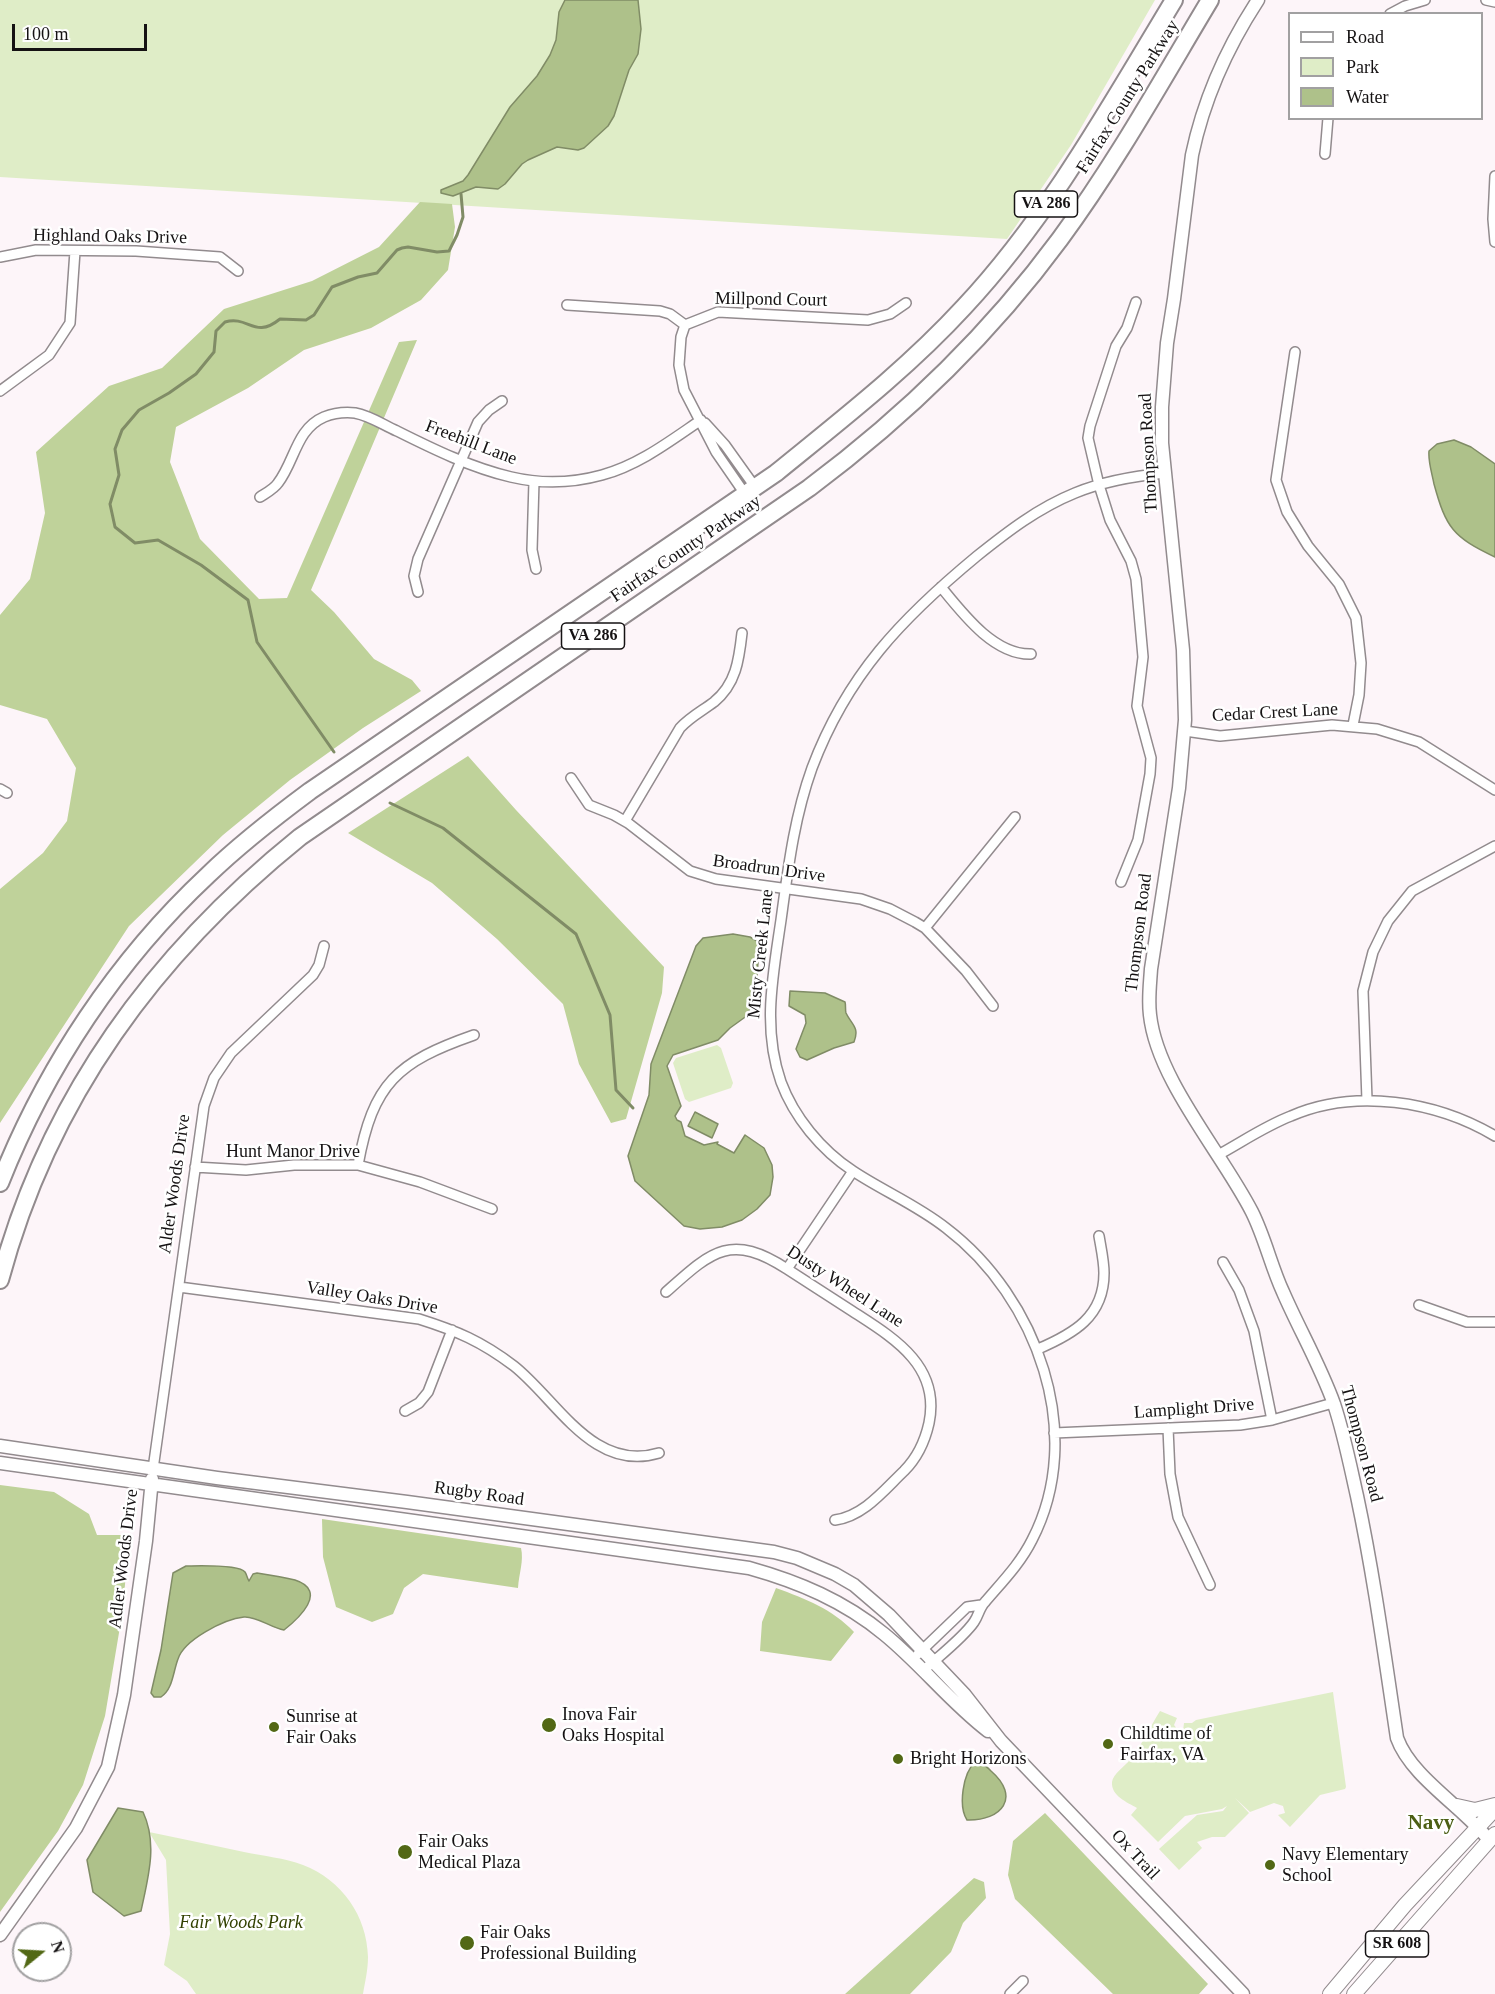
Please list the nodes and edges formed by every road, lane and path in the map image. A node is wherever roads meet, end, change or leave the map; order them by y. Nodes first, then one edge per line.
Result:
1 (1174, 0) edge
2 (1210, 0) edge
3 (1258, 0) edge
4 (1425, 0) edge
5 (1486, 0) edge
6 (1495, 2) edge
7 (1395, 12) edge
8 (1328, 120) edge
9 (1326, 154) dead end
10 (1495, 176) edge
11 (1495, 242) edge
12 (75, 251) junction
13 (0, 257) edge
14 (238, 271) dead end
15 (1136, 302) dead end
16 (906, 303) dead end
17 (567, 305) dead end
18 (685, 325) junction
19 (1294, 352) dead end
20 (0, 391) edge
21 (502, 401) dead end
22 (701, 420) junction
23 (462, 460) junction
24 (1166, 473) junction
25 (534, 481) junction
26 (1099, 485) junction
27 (750, 491) junction
28 (260, 497) dead end
29 (536, 569) dead end
30 (941, 587) junction
31 (418, 592) dead end
32 (742, 633) dead end
33 (1031, 654) dead end
34 (1353, 725) junction
35 (1185, 731) junction
36 (571, 778) dead end
37 (1495, 790) edge
38 (1015, 817) dead end
39 (625, 821) junction
40 (1495, 846) edge
41 (1121, 882) dead end
42 (785, 889) junction
43 (925, 928) junction
44 (324, 946) dead end
45 (993, 1006) dead end
46 (474, 1035) dead end
47 (1367, 1100) junction
48 (1495, 1136) edge
49 (1218, 1155) junction
50 (358, 1165) junction
51 (195, 1167) junction
52 (853, 1172) junction
53 (0, 1183) edge
54 (492, 1209) dead end
55 (1099, 1236) dead end
56 (1223, 1262) dead end
57 (787, 1269) junction
58 (0, 1280) edge
59 (179, 1287) junction
60 (666, 1292) dead end
61 (1419, 1305) dead end
62 (1495, 1322) edge
63 (452, 1330) junction
64 (1038, 1349) junction
65 (1334, 1403) junction
66 (405, 1411) dead end
67 (1272, 1420) junction
68 (1168, 1428) junction
69 (1054, 1433) junction
70 (0, 1446) edge
71 (659, 1454) dead end
72 (0, 1463) edge
73 (153, 1469) junction
74 (151, 1485) junction
75 (835, 1520) dead end
76 (1210, 1585) dead end
77 (981, 1605) junction
78 (922, 1649) junction
79 (912, 1659) junction
80 (933, 1661) junction
81 (924, 1670) junction
82 (1001, 1741) junction
83 (1456, 1806) junction
84 (1495, 1807) edge
85 (1478, 1826) junction
86 (1492, 1837) edge
87 (0, 1935) edge
88 (1023, 1981) dead end
89 (1010, 1994) edge
90 (1243, 1994) edge
91 (1330, 1994) edge
92 (1354, 1994) edge

1 - 27 highway, Fairfax County Parkway / VA 286
2 - 58 highway, Fairfax County Parkway / VA 286
3 - 24 main road, Thompson Road
4 - 7 street
5 - 6 street
8 - 9 street
10 - 11 street
12 - 13 street, Highland Oaks Drive
12 - 14 street, Highland Oaks Drive
12 - 20 street
15 - 26 street
16 - 18 street, Millpond Court
17 - 18 street
18 - 22 street
19 - 34 street
21 - 23 street
22 - 25 street, Freehill Lane
22 - 27 street
23 - 25 street, Freehill Lane
23 - 28 street, Freehill Lane
23 - 31 street
24 - 26 street, Misty Creek Lane
24 - 35 main road, Thompson Road
25 - 29 street
26 - 30 street, Misty Creek Lane
26 - 41 street
27 - 53 highway, Fairfax County Parkway / VA 286
30 - 33 street
30 - 42 street, Misty Creek Lane
32 - 39 street
34 - 35 street, Cedar Crest Lane
34 - 37 street, Cedar Crest Lane
35 - 49 main road, Thompson Road
36 - 39 street, Broadrun Drive
38 - 43 street
39 - 42 street, Broadrun Drive
40 - 47 street
42 - 43 street, Broadrun Drive
42 - 52 street, Misty Creek Lane
43 - 45 street, Broadrun Drive
44 - 51 street, Alder Woods Drive
46 - 50 street
47 - 48 street
47 - 49 street
49 - 65 main road, Thompson Road
50 - 51 street, Hunt Manor Drive
50 - 54 street, Hunt Manor Drive
51 - 59 street, Alder Woods Drive
52 - 57 street
52 - 64 street, Misty Creek Lane
55 - 64 street
56 - 67 street
57 - 60 street, Dusty Wheel Lane
57 - 75 street, Dusty Wheel Lane
59 - 63 street, Valley Oaks Drive
59 - 73 street, Alder Woods Drive
61 - 62 street
63 - 66 street
63 - 71 street, Valley Oaks Drive
64 - 69 street, Misty Creek Lane
65 - 67 street, Lamplight Drive
65 - 83 main road, Thompson Road
67 - 68 street, Lamplight Drive
68 - 69 street, Lamplight Drive
68 - 76 street
69 - 77 street, Misty Creek Lane
70 - 73 main road, Rugby Road
72 - 74 main road, Rugby Road
73 - 74 main road, Adler Woods Drive
73 - 78 main road, Rugby Road
74 - 79 main road, Rugby Road
74 - 87 main road, Adler Woods Drive
77 - 78 street, Misty Creek Lane
77 - 80 street, Misty Creek Lane
78 - 79 street, Misty Creek Lane
78 - 80 main road, Ox Trail
79 - 81 main road, Ox Trail
80 - 81 street, Misty Creek Lane
80 - 82 main road, Ox Trail
81 - 82 main road, Ox Trail
82 - 90 main road, Ox Trail
83 - 84 main road
83 - 85 main road, Thompson Road
84 - 85 main road, SR 608
85 - 86 main road, Thompson Road
85 - 91 main road, SR 608
86 - 92 main road, SR 608
88 - 89 street

